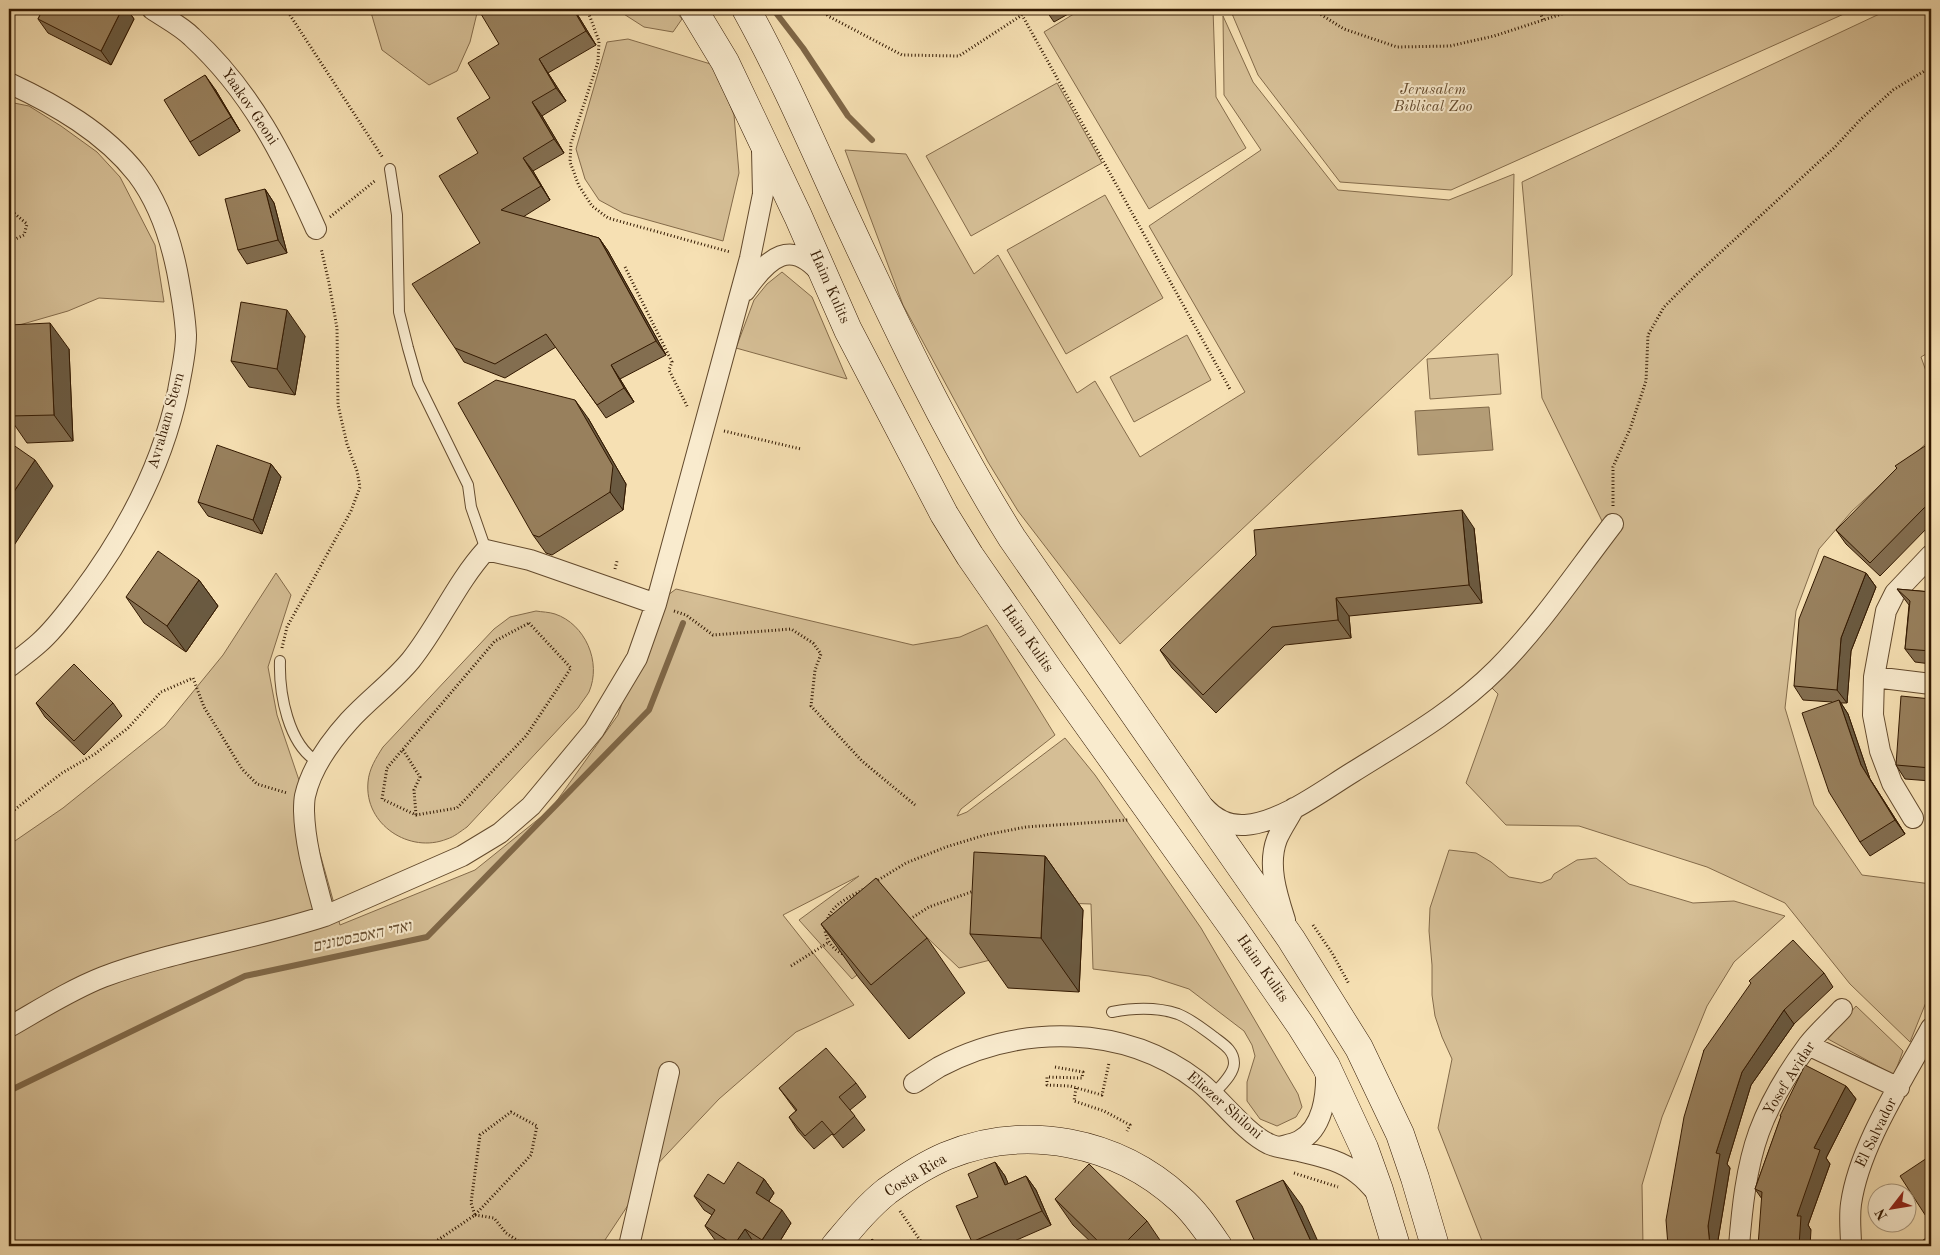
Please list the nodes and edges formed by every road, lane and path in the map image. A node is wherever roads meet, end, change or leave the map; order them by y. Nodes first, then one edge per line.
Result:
1 (152, 9) edge
2 (286, 9) edge
3 (587, 9) edge
4 (693, 9) edge
5 (746, 9) edge
6 (823, 9) edge
7 (1272, 9) edge
8 (1312, 9) edge
9 (1539, 9) edge
10 (1577, 9) edge
11 (1317, 12) junction
12 (1543, 20) junction
13 (1931, 68) edge
14 (9, 82) edge
15 (759, 136) junction
16 (390, 169) junction
17 (9, 209) edge
18 (316, 229) junction
19 (9, 242) edge
20 (750, 258) junction
21 (625, 267) dead end
22 (828, 284) junction
23 (739, 301) junction
24 (1232, 391) dead end
25 (689, 411) dead end
26 (720, 430) dead end
27 (801, 449) dead end
28 (1613, 524) joint
29 (486, 550) junction
30 (1931, 555) edge
31 (656, 604) junction
32 (280, 661) joint
33 (9, 667) edge
34 (1874, 677) junction
35 (1931, 684) edge
36 (403, 750) junction
37 (318, 762) junction
38 (1191, 794) junction
39 (304, 797) junction
40 (915, 805) dead end
41 (1294, 808) junction
42 (9, 814) edge
43 (416, 815) junction
44 (1153, 816) junction
45 (1913, 818) dead end
46 (979, 890) edge
47 (324, 916) junction
48 (904, 923) edge
49 (1291, 939) junction
50 (829, 942) junction
51 (848, 956) edge
52 (791, 966) dead end
53 (1842, 1009) dead end
54 (1112, 1012) dead end
55 (9, 1027) edge
56 (1931, 1028) edge
57 (1808, 1045) junction
58 (1117, 1065) dead end
59 (1055, 1066) dead end
60 (1326, 1066) junction
61 (669, 1072) dead end
62 (914, 1084) dead end
63 (1076, 1088) junction
64 (1899, 1088) junction
65 (1213, 1095) junction
66 (1127, 1131) dead end
67 (1279, 1147) junction
68 (1290, 1172) dead end
69 (1343, 1188) dead end
70 (886, 1192) junction
71 (1381, 1197) junction
72 (474, 1215) junction
73 (429, 1246) edge
74 (526, 1246) edge
75 (629, 1246) edge
76 (835, 1246) edge
77 (924, 1246) edge
78 (1218, 1246) edge
79 (1396, 1246) edge
80 (1436, 1246) edge
81 (1739, 1246) edge
82 (1852, 1246) edge

1 - 18 street, Yaakov Geoni
2 - 16 path
3 - 20 path
4 - 15 main road, Haim Kulits
5 - 38 main road
6 - 24 path
7 - 11 path
8 - 11 path
9 - 12 path
10 - 12 path
11 - 12 path
13 - 28 path
14 - 33 street, Avraham Stern
15 - 20 street
15 - 22 main road, Haim Kulits
16 - 18 path
16 - 29 lane
17 - 19 path
18 - 32 path
20 - 23 street
21 - 25 path
22 - 23 street
22 - 44 main road, Haim Kulits
23 - 31 street
26 - 27 path
28 - 41 street
29 - 31 street
29 - 37 street
30 - 34 street
31 - 40 path
31 - 47 street
32 - 37 lane
34 - 35 street
34 - 45 street
36 - 43 path
36 - 43 path
36 - 43 path
37 - 39 street
38 - 41 street
38 - 49 main road
39 - 42 path
39 - 47 street
41 - 49 street
44 - 50 path
44 - 60 main road, Haim Kulits
46 - 48 path
47 - 55 street
49 - 80 main road
50 - 51 path
50 - 52 path
53 - 57 street, Yosef Avidar
54 - 65 lane
56 - 64 street, El Salvador
57 - 64 street
57 - 81 street, Yosef Avidar
58 - 63 path
59 - 63 path
60 - 67 street, Eliezer Shiloni
60 - 71 main road, Haim Kulits
61 - 75 street
62 - 65 street, Eliezer Shiloni
63 - 66 path
64 - 82 street, El Salvador
65 - 67 street, Eliezer Shiloni
67 - 71 street, Eliezer Shiloni
68 - 69 path
70 - 76 main road, Costa Rica
70 - 77 path
70 - 78 main road, Costa Rica
71 - 79 main road, Haim Kulits
72 - 72 path
72 - 73 path
72 - 74 path

